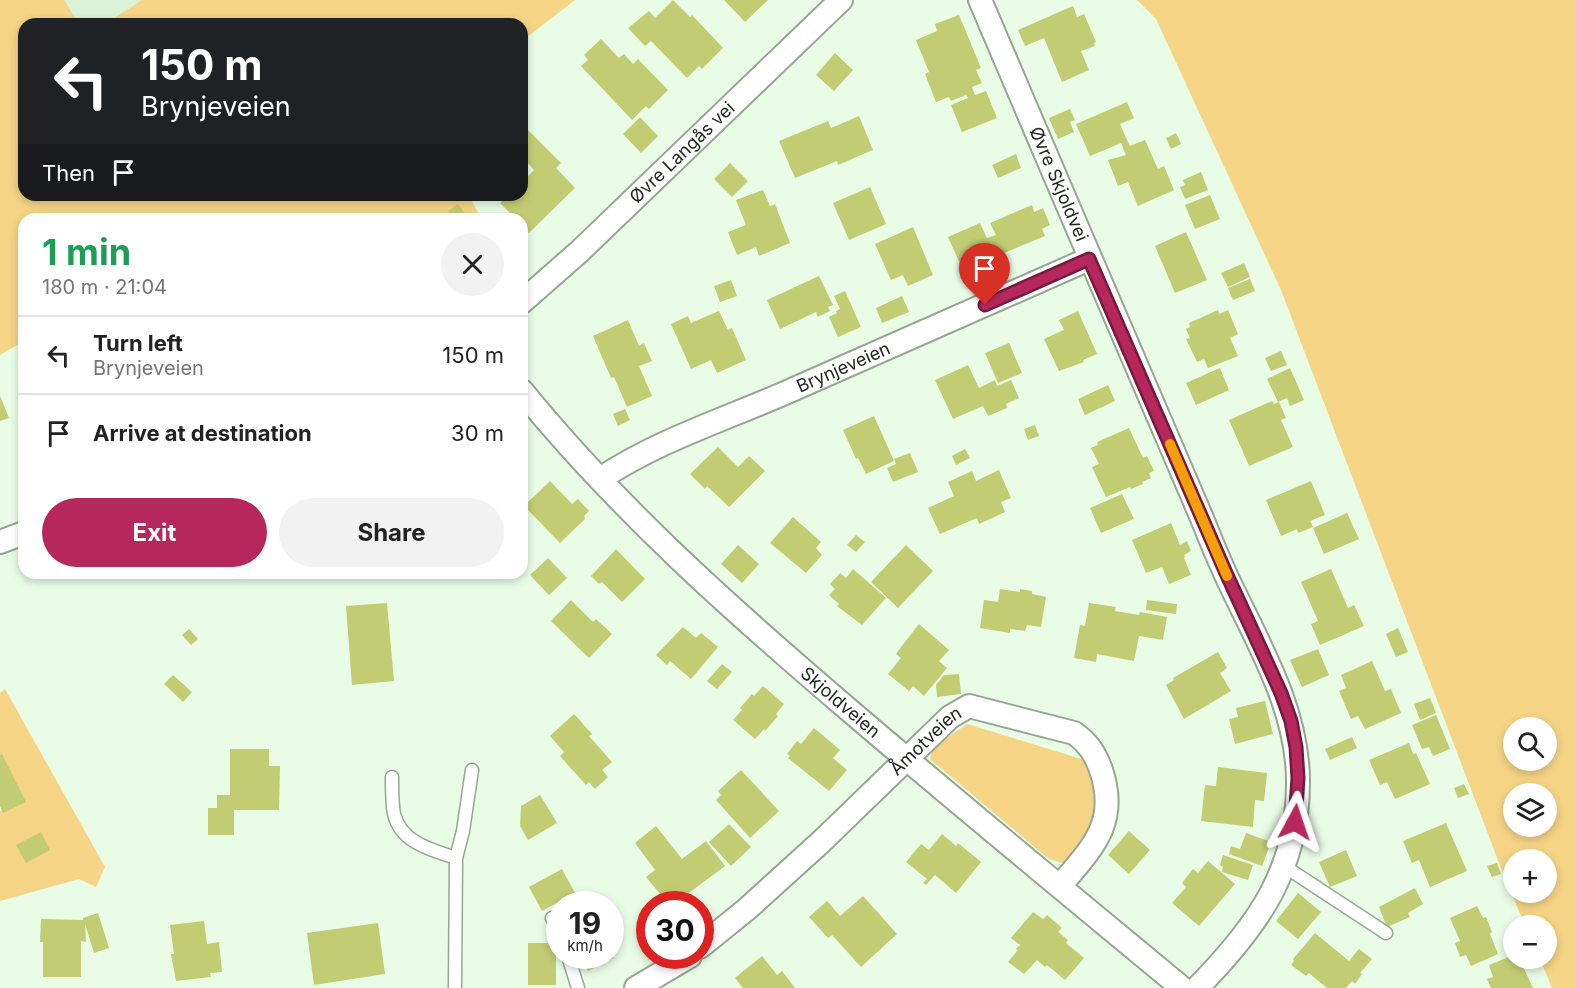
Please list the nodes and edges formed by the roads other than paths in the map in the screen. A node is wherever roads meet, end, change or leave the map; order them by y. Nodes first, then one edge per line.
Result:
1 (840, 0) edge
2 (980, 0) edge
3 (1089, 259) junction
4 (528, 297) edge
5 (528, 399) edge
6 (600, 479) junction
7 (18, 535) edge
8 (0, 542) edge
9 (908, 760) junction
10 (472, 770) dead end
11 (392, 777) dead end
12 (456, 858) junction
13 (1284, 866) junction
14 (1060, 886) junction
15 (1386, 933) dead end
16 (714, 935) edge
17 (572, 969) edge
18 (668, 969) edge
19 (455, 988) edge
20 (578, 988) edge
21 (636, 988) edge
22 (1182, 988) edge
23 (1197, 988) edge

1 - 4 street, Øvre Langås vei
2 - 3 street, Øvre Skjoldvei
3 - 6 street, Brynjeveien
3 - 13 street, Øvre Skjoldvei
5 - 6 street, Skjoldveien
6 - 9 street, Skjoldveien
7 - 8 street
9 - 14 street, Skjoldveien
9 - 14 street, Åmotveien
9 - 16 street, Åmotveien
10 - 12 lane
11 - 12 lane
12 - 19 lane
13 - 15 lane
13 - 23 street, Øvre Skjoldvei
14 - 22 street, Skjoldveien
17 - 20 lane
18 - 21 street

